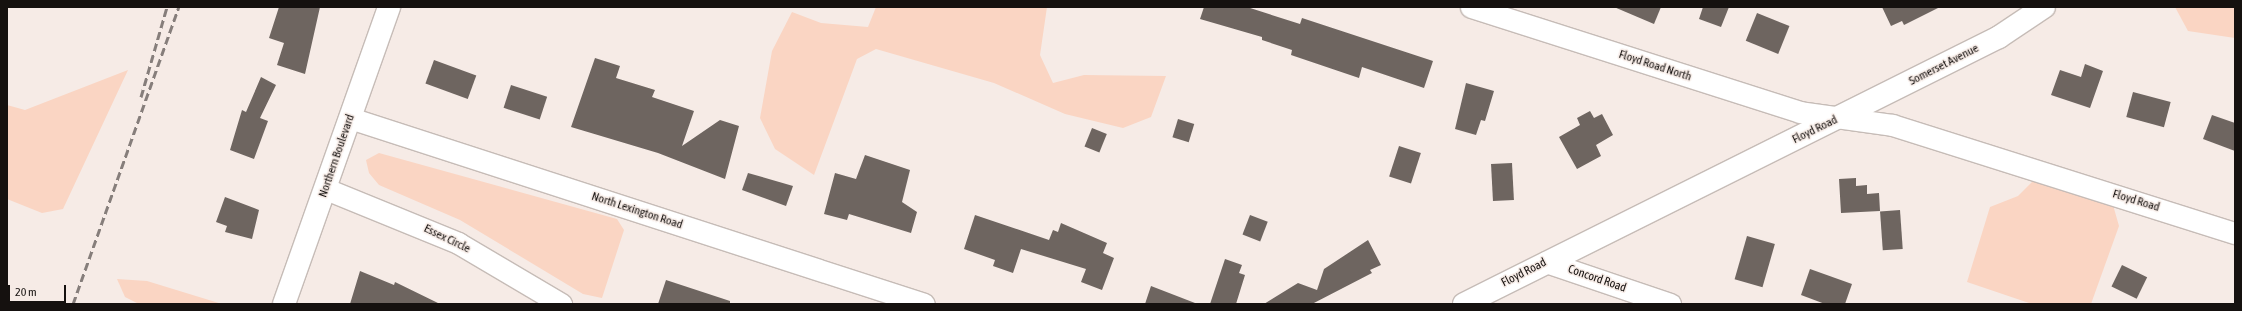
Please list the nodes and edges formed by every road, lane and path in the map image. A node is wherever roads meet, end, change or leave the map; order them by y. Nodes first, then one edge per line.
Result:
1 (389, 7) edge
2 (1471, 7) edge
3 (2044, 7) edge
4 (1841, 117) junction
5 (350, 118) junction
6 (326, 189) junction
7 (2235, 232) edge
8 (1546, 262) junction
9 (284, 304) edge
10 (561, 304) edge
11 (924, 304) edge
12 (1464, 304) edge
13 (1670, 304) edge

1 - 5 street, Northern Boulevard
2 - 4 street, Floyd Road North
3 - 4 street, Somerset Avenue
4 - 7 street, Floyd Road
4 - 8 street, Floyd Road
5 - 6 street, Northern Boulevard
5 - 11 street, North Lexington Road
6 - 9 street, Northern Boulevard
6 - 10 street, Essex Circle
8 - 12 street, Floyd Road
8 - 13 street, Concord Road

